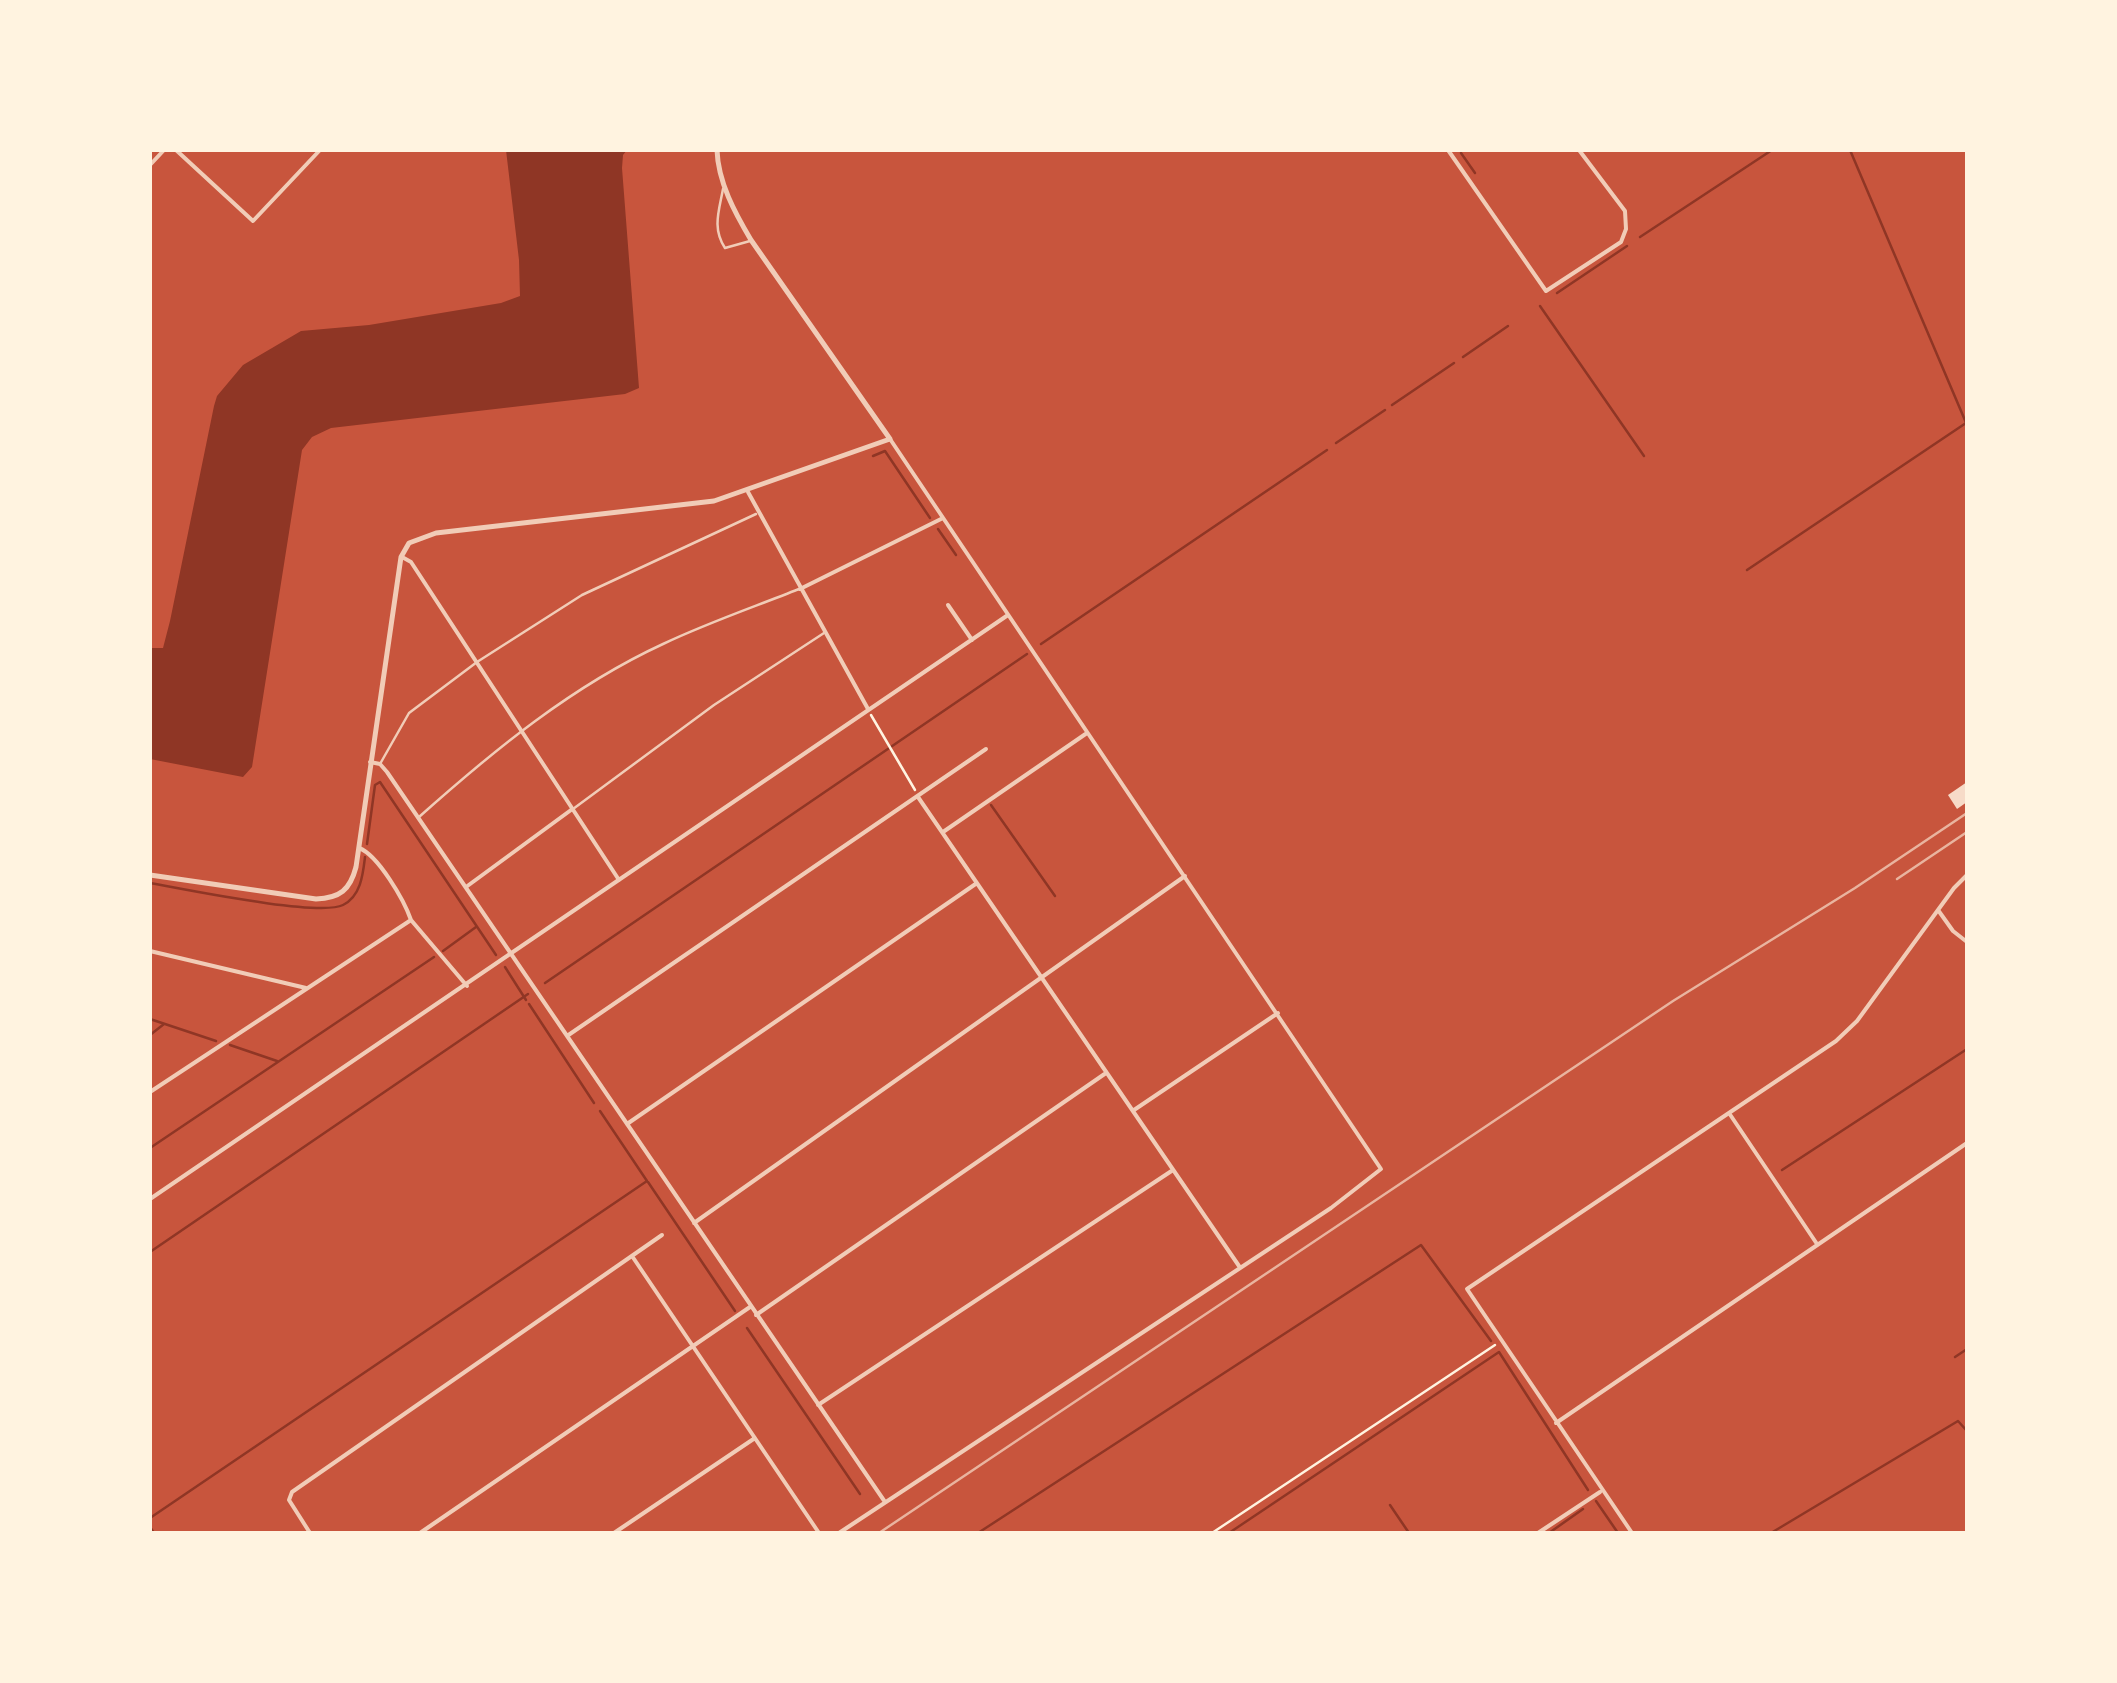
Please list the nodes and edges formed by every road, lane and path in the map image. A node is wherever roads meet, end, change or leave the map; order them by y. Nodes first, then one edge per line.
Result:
1 (164, 150) edge
2 (176, 150) edge
3 (320, 150) edge
4 (717, 150) edge
5 (1448, 150) edge
6 (1579, 150) edge
7 (150, 165) edge
8 (724, 183) junction
9 (751, 240) junction
10 (890, 440) junction
11 (748, 492) junction
12 (758, 513) junction
13 (942, 518) junction
14 (400, 557) junction
15 (800, 589) junction
16 (948, 605) dead end
17 (1008, 615) junction
18 (824, 633) junction
19 (972, 640) junction
20 (477, 662) junction
21 (868, 709) junction
22 (522, 729) junction
23 (1087, 733) junction
24 (986, 749) dead end
25 (370, 762) junction
26 (380, 764) junction
27 (918, 797) junction
28 (572, 810) junction
29 (418, 817) junction
30 (943, 832) junction
31 (359, 848) junction
32 (150, 875) edge
33 (1967, 875) edge
34 (1185, 876) junction
35 (619, 880) junction
36 (977, 884) junction
37 (466, 888) junction
38 (1938, 910) junction
39 (411, 920) junction
40 (1967, 942) edge
41 (150, 951) edge
42 (511, 954) junction
43 (1044, 979) junction
44 (467, 986) junction
45 (306, 988) junction
46 (1278, 1013) junction
47 (568, 1036) junction
48 (1108, 1072) junction
49 (150, 1081) edge
50 (153, 1091) edge
51 (1134, 1110) junction
52 (1730, 1112) junction
53 (627, 1124) junction
54 (1967, 1143) edge
55 (1173, 1170) junction
56 (150, 1199) edge
57 (694, 1222) junction
58 (662, 1235) dead end
59 (1817, 1244) junction
60 (632, 1256) junction
61 (1238, 1266) junction
62 (751, 1306) junction
63 (756, 1315) junction
64 (1500, 1341) junction
65 (693, 1346) junction
66 (818, 1404) junction
67 (1556, 1423) junction
68 (754, 1438) junction
69 (1602, 1491) junction
70 (884, 1502) junction
71 (310, 1533) edge
72 (420, 1533) edge
73 (614, 1533) edge
74 (819, 1533) edge
75 (839, 1533) edge
76 (1212, 1533) edge
77 (1538, 1533) edge
78 (1632, 1533) edge

1 - 7 street
2 - 3 street
4 - 8 street
5 - 6 street
8 - 9 street
8 - 9 lane
9 - 10 street
10 - 11 street
10 - 13 street
11 - 12 street
11 - 14 street
12 - 15 street
12 - 20 lane
13 - 15 street
13 - 17 street
14 - 20 street
14 - 25 street
15 - 18 street
15 - 22 lane
16 - 19 street
17 - 19 street
17 - 23 street
18 - 21 street
18 - 28 lane
19 - 21 street
20 - 22 street
20 - 26 lane
21 - 27 path
21 - 35 street
22 - 28 street
22 - 29 lane
23 - 30 street
23 - 34 street
24 - 27 street
25 - 26 street
25 - 31 street
26 - 29 street
27 - 30 street
27 - 47 street
28 - 35 street
28 - 37 street
29 - 37 street
30 - 36 street
31 - 32 street
31 - 39 street
33 - 38 street
34 - 43 street
34 - 46 street
35 - 42 street
36 - 43 street
36 - 53 street
37 - 42 street
38 - 40 street
38 - 52 street
39 - 44 street
39 - 45 street
41 - 45 street
42 - 44 street
42 - 47 street
43 - 48 street
43 - 57 street
44 - 56 street
45 - 50 street
46 - 51 street
46 - 61 street
47 - 53 street
48 - 51 street
48 - 63 street
49 - 50 street
51 - 55 street
52 - 59 street
52 - 64 street
53 - 57 street
54 - 59 street
55 - 61 street
55 - 66 street
57 - 62 street
58 - 60 street
59 - 67 street
60 - 65 street
60 - 71 street
61 - 70 street
62 - 63 street
62 - 65 street
63 - 66 street
64 - 67 street
64 - 76 path
65 - 68 street
65 - 72 street
66 - 70 street
67 - 69 street
68 - 73 street
68 - 74 street
69 - 77 street
69 - 78 street
70 - 75 street

